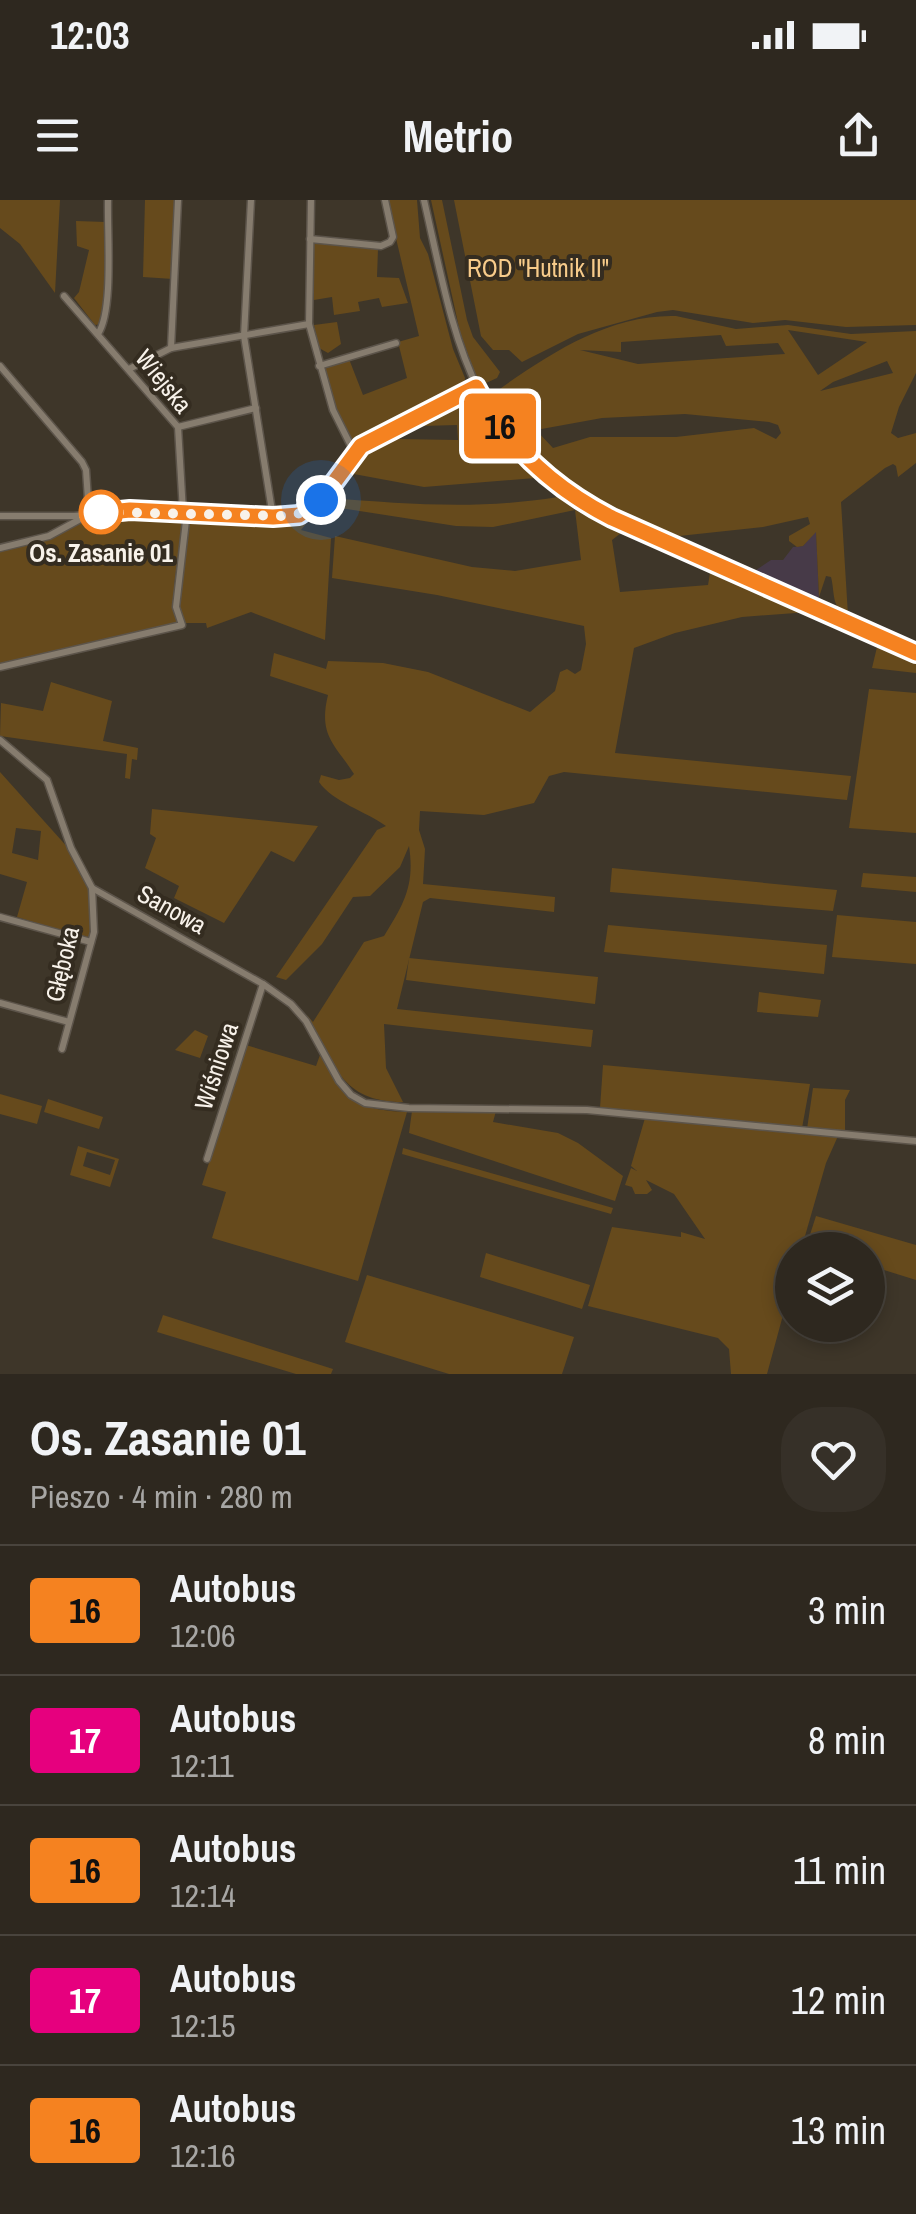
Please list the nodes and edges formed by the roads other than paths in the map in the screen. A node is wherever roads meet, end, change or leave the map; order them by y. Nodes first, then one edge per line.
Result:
1 (108, 200) edge
2 (178, 200) edge
3 (251, 200) edge
4 (311, 200) edge
5 (385, 200) edge
6 (424, 200) edge
7 (310, 238) junction
8 (64, 296) dead end
9 (308, 324) junction
10 (98, 334) junction
11 (244, 336) junction
12 (396, 343) dead end
13 (171, 348) junction
14 (0, 366) edge
15 (319, 366) junction
16 (129, 369) junction
17 (476, 387) junction
18 (256, 408) junction
19 (178, 428) junction
20 (354, 452) junction
21 (185, 512) junction
22 (90, 514) junction
23 (0, 516) edge
24 (273, 517) junction
25 (0, 548) edge
26 (916, 654) edge
27 (0, 667) edge
28 (0, 740) edge
29 (92, 888) junction
30 (0, 916) edge
31 (90, 942) junction
32 (263, 984) junction
33 (0, 1003) edge
34 (69, 1022) junction
35 (62, 1049) dead end
36 (916, 1141) edge
37 (207, 1159) dead end

1 - 10 street
2 - 13 street
3 - 11 street
4 - 7 street
5 - 7 street
6 - 17 street
7 - 9 street
8 - 10 street, Wiejska
9 - 11 street
9 - 15 street
10 - 16 street, Wiejska
11 - 13 street
11 - 18 street
12 - 15 street
13 - 16 street
14 - 22 street
15 - 20 street
16 - 19 street, Wiejska
17 - 20 street
17 - 26 street
18 - 19 street
18 - 24 street
19 - 21 street, Wiejska
20 - 24 street
21 - 22 street
21 - 24 street
21 - 27 street, Wiejska
22 - 23 street
22 - 25 street
28 - 29 street
29 - 31 street, Głęboka
29 - 32 street, Sanowa
30 - 31 street
31 - 34 street, Głęboka
32 - 36 street, Sanowa
32 - 37 street, Wiśniowa
33 - 34 street
34 - 35 street, Głęboka

